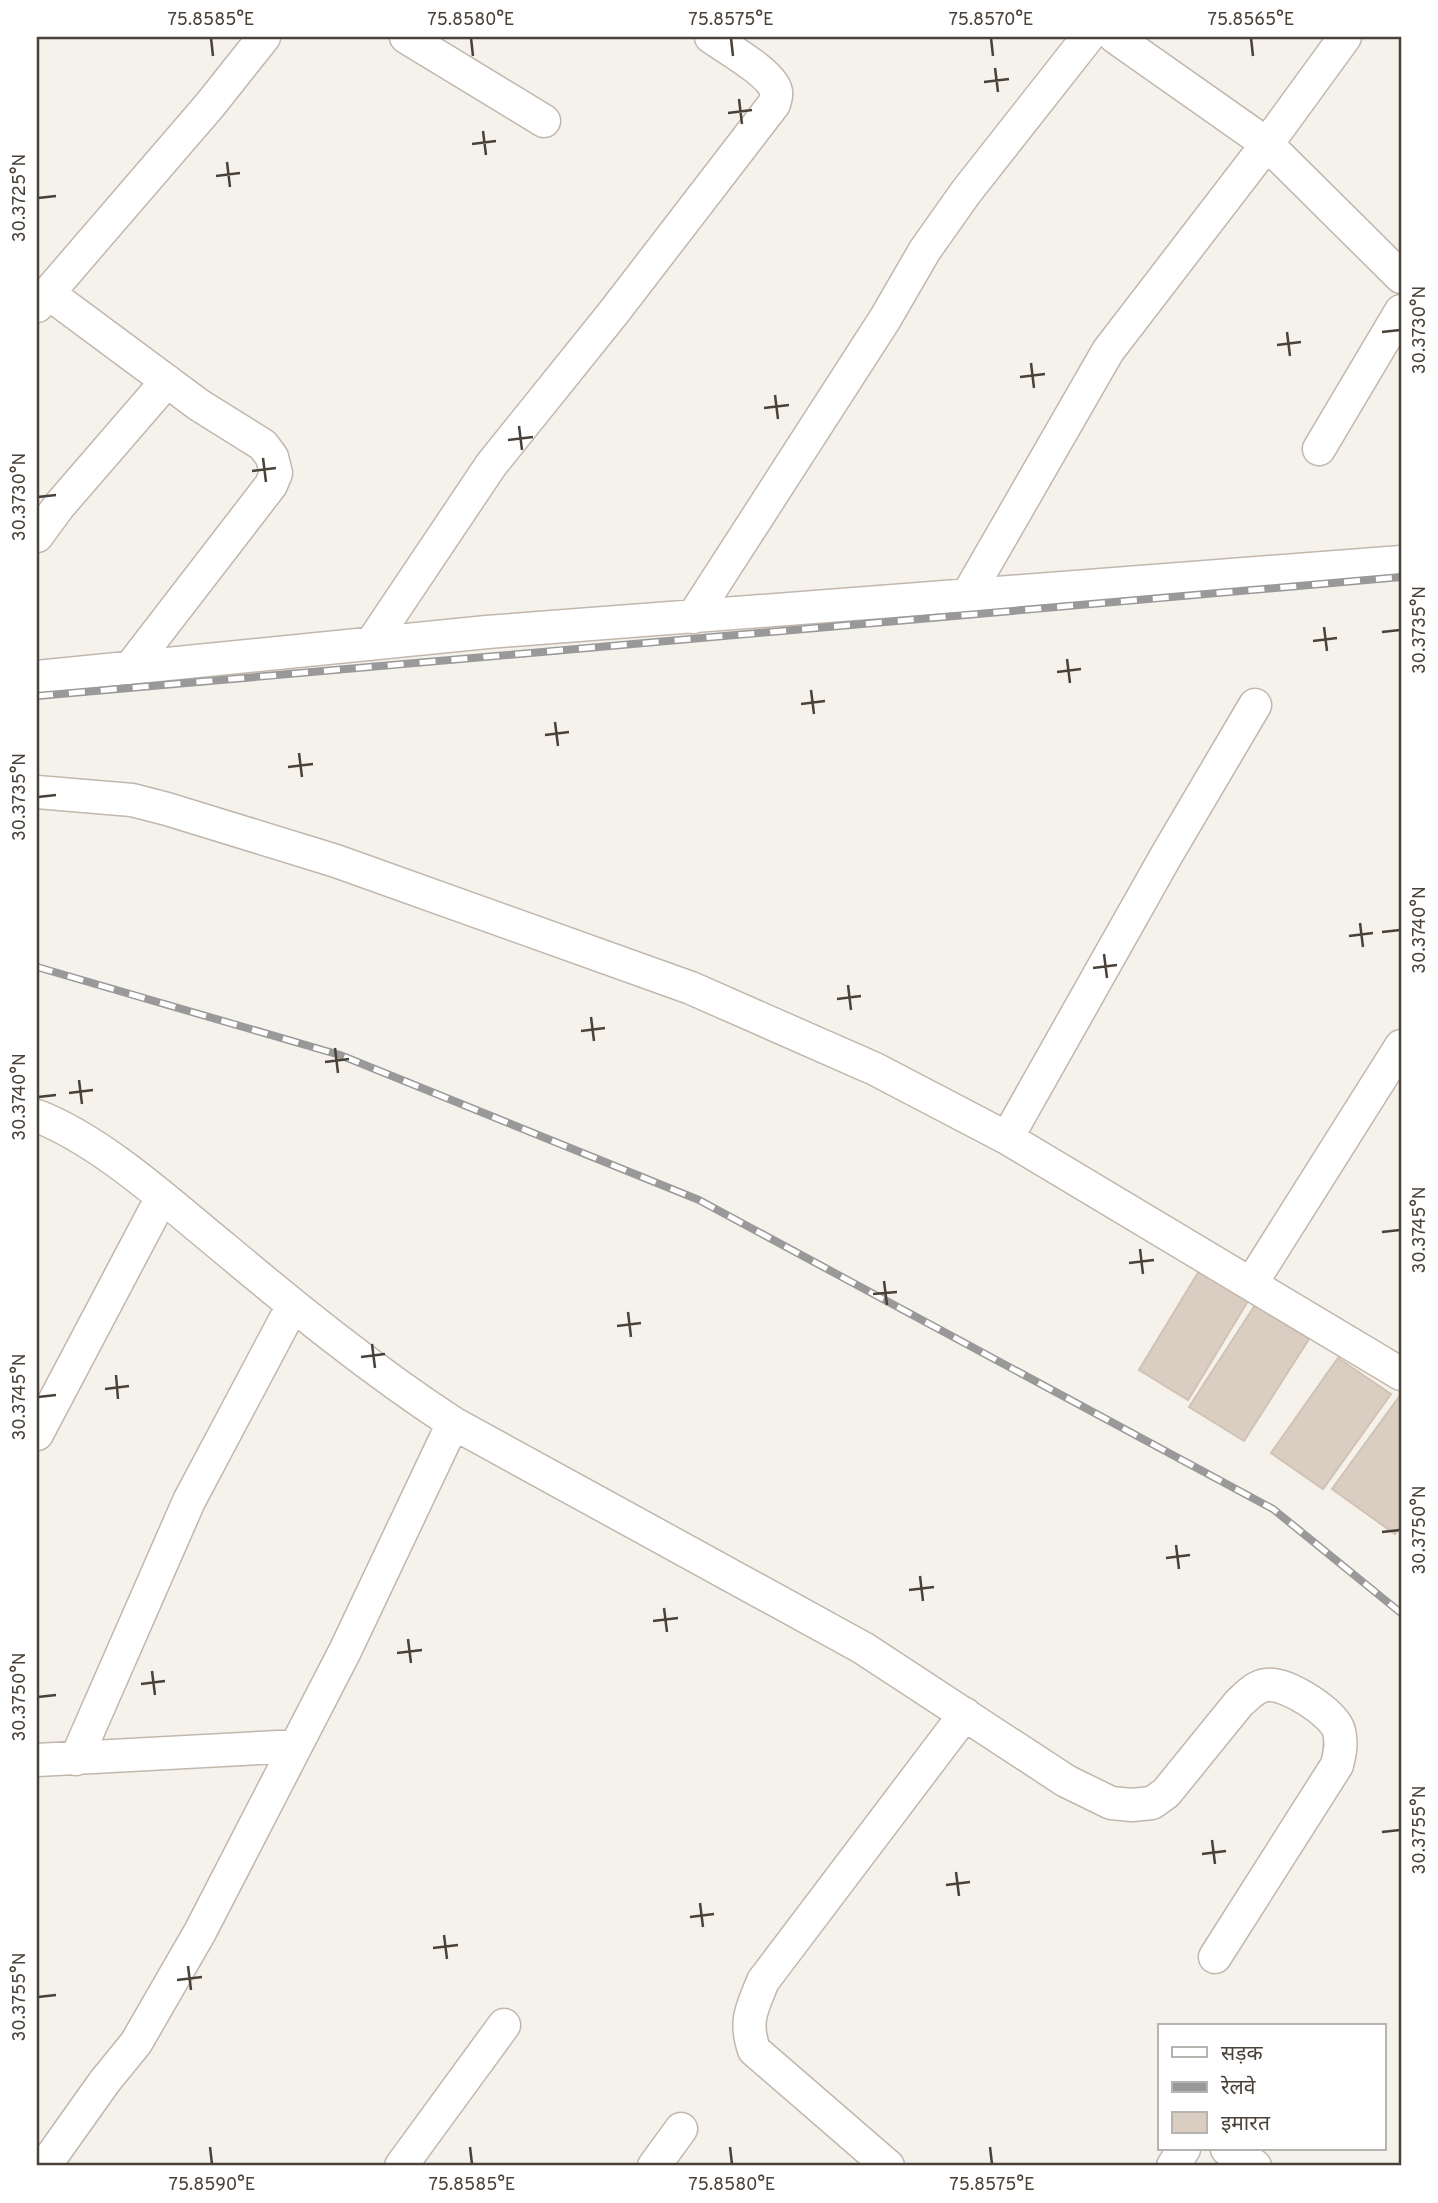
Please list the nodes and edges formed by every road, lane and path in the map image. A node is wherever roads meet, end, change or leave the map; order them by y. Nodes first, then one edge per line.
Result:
1 (264, 37) edge
2 (406, 37) edge
3 (711, 37) edge
4 (1088, 37) edge
5 (1115, 37) edge
6 (1345, 37) edge
7 (544, 121) dead end
8 (1267, 144) junction
9 (1401, 277) edge
10 (42, 300) edge
11 (1401, 311) edge
12 (167, 381) junction
13 (1319, 449) dead end
14 (37, 536) edge
15 (1401, 562) edge
16 (967, 596) junction
17 (693, 617) junction
18 (372, 644) junction
19 (130, 668) junction
20 (37, 677) edge
21 (1255, 705) dead end
22 (37, 792) edge
23 (1401, 1045) edge
24 (37, 1116) edge
25 (1007, 1138) junction
26 (162, 1197) junction
27 (1251, 1284) junction
28 (293, 1305) junction
29 (1401, 1374) edge
30 (453, 1423) junction
31 (37, 1434) edge
32 (965, 1714) junction
33 (296, 1746) junction
34 (76, 1759) junction
35 (37, 1760) edge
36 (1215, 1957) dead end
37 (504, 2025) dead end
38 (681, 2129) dead end
39 (1183, 2150) edge
40 (1229, 2150) edge
41 (44, 2161) edge
42 (401, 2166) edge
43 (654, 2166) edge
44 (888, 2166) edge
45 (1173, 2166) edge
46 (1255, 2166) edge

1 - 10 street
2 - 7 street
3 - 18 street
4 - 17 street
5 - 8 street
6 - 8 street
8 - 9 street
8 - 16 street
10 - 12 street
11 - 13 street
12 - 14 street
12 - 19 street
15 - 16 street
16 - 17 street
17 - 18 street
18 - 19 street
19 - 20 street
21 - 25 street
22 - 25 street
23 - 27 street
24 - 26 street
25 - 27 street
26 - 28 street
26 - 31 street
27 - 29 street
28 - 30 street
28 - 34 street
30 - 32 street
30 - 33 street
32 - 36 street
32 - 44 street
33 - 34 street
33 - 41 street
34 - 35 street
37 - 42 street
38 - 43 street
39 - 45 street
40 - 46 street

